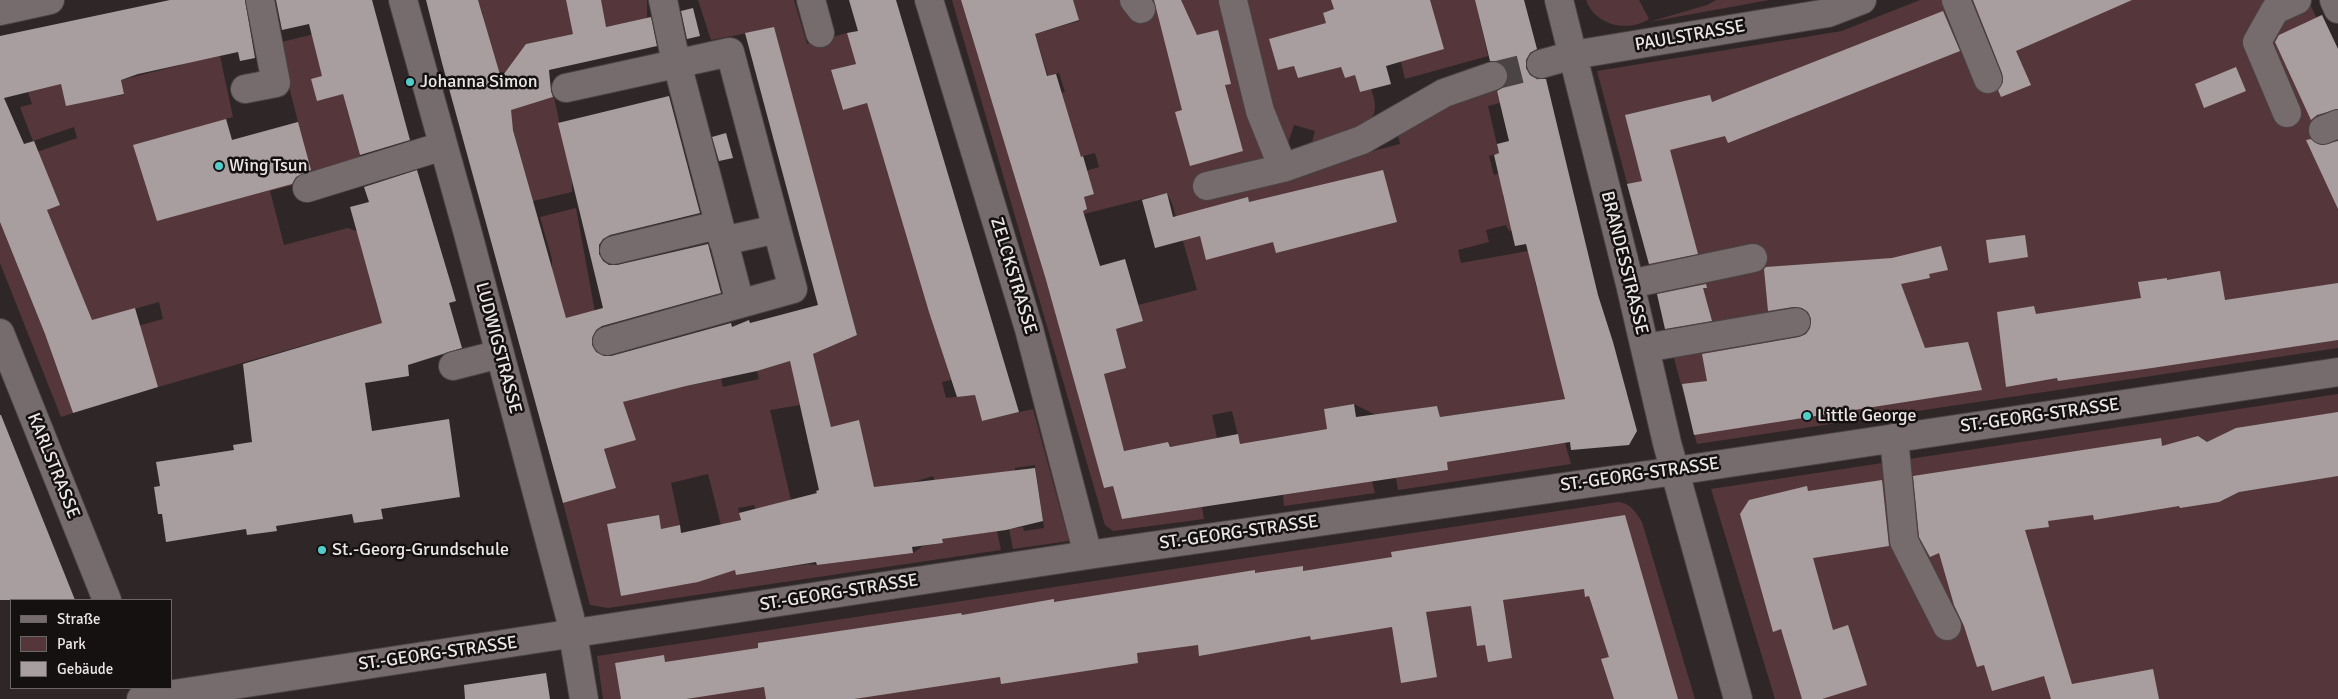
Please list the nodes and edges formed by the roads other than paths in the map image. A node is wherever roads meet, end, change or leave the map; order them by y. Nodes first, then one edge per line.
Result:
1 (50, 0) edge
2 (260, 0) edge
3 (402, 0) edge
4 (663, 0) edge
5 (810, 0) edge
6 (929, 0) edge
7 (1559, 0) edge
8 (1862, 0) edge
9 (1956, 0) edge
10 (2297, 0) edge
11 (2334, 0) edge
12 (1233, 2) dead end
13 (2338, 9) edge
14 (0, 11) edge
15 (820, 33) dead end
16 (1573, 55) junction
17 (677, 63) junction
18 (1541, 64) tunnel mouth
19 (1493, 76) tunnel mouth
20 (1988, 79) dead end
21 (566, 88) dead end
22 (245, 89) dead end
23 (2286, 113) dead end
24 (443, 146) junction
25 (1283, 168) junction
26 (1207, 186) dead end
27 (306, 188) dead end
28 (777, 229) junction
29 (721, 233) junction
30 (614, 250) dead end
31 (1754, 258) dead end
32 (1630, 284) junction
33 (740, 303) junction
34 (1796, 322) dead end
35 (0, 333) edge
36 (608, 341) dead end
37 (1645, 348) junction
38 (500, 354) junction
39 (453, 366) dead end
40 (2338, 372) edge
41 (1894, 438) junction
42 (1674, 471) junction
43 (1088, 555) junction
44 (107, 599) edge
45 (1947, 626) dead end
46 (573, 634) junction
47 (143, 699) edge
48 (584, 699) edge
49 (1738, 699) edge

1 - 14 street
2 - 22 street
3 - 24 street, LUDWIGSTRASSE
4 - 17 street
5 - 15 street
6 - 43 street, ZELCKSTRASSE
7 - 16 street
8 - 16 street, PAULSTRASSE
9 - 20 street
10 - 23 street
11 - 13 street
12 - 25 street
16 - 18 street, PAULSTRASSE
16 - 32 street, BRANDESSTRASSE
17 - 21 street
17 - 28 street
17 - 29 street
19 - 25 street
24 - 27 street
24 - 38 street, LUDWIGSTRASSE
25 - 26 street
28 - 29 street
28 - 33 street
29 - 30 street
29 - 33 street
31 - 32 street
32 - 37 street, BRANDESSTRASSE
33 - 36 street
34 - 37 street
35 - 44 street, KARLSTRASSE
37 - 42 street, BRANDESSTRASSE
38 - 39 street
38 - 46 street, LUDWIGSTRASSE
40 - 41 street, ST.-GEORG-STRASSE
41 - 42 street, ST.-GEORG-STRASSE
41 - 45 street
42 - 43 street, ST.-GEORG-STRASSE
42 - 49 street, BRANDESSTRASSE
43 - 46 street, ST.-GEORG-STRASSE
46 - 47 street, ST.-GEORG-STRASSE
46 - 48 street, LUDWIGSTRASSE

